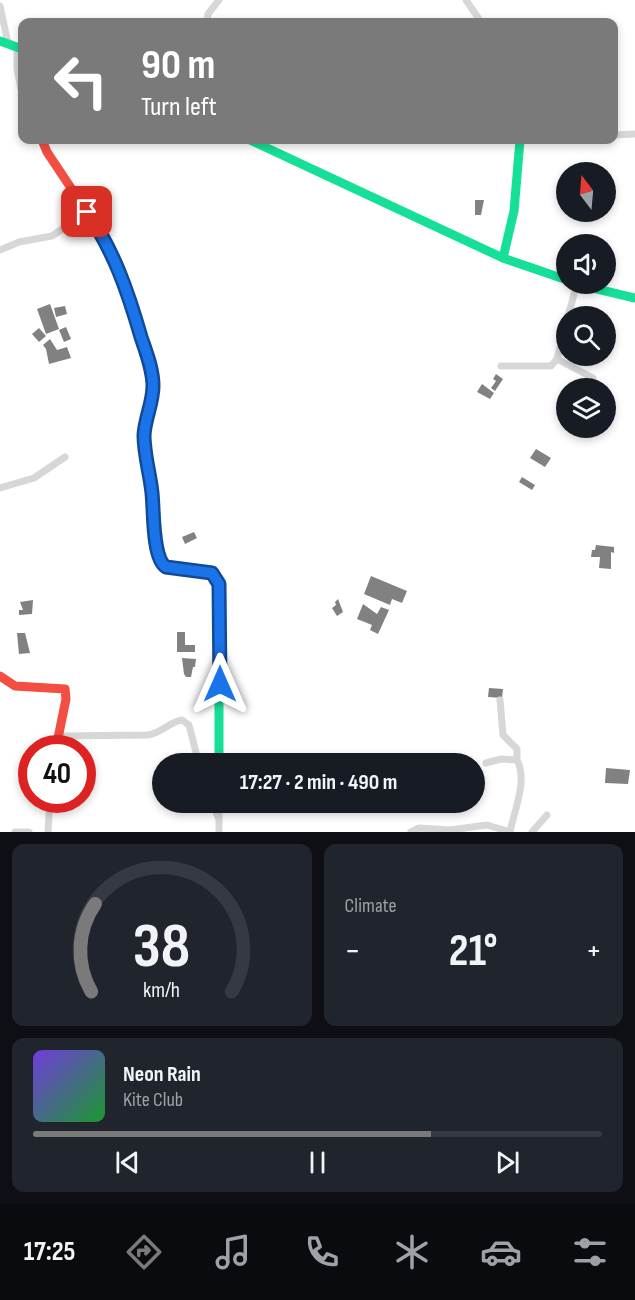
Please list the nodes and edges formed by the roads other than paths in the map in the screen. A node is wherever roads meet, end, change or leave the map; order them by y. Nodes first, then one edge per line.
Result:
1 (219, 0) edge
2 (466, 0) edge
3 (0, 6) edge
4 (209, 18) edge
5 (478, 18) edge
6 (12, 45) edge
7 (18, 74) edge
8 (635, 134) edge
9 (618, 135) edge
10 (44, 144) edge
11 (259, 144) edge
12 (521, 144) edge
13 (87, 212) junction
14 (0, 250) edge
15 (503, 258) junction
16 (556, 276) edge
17 (616, 293) edge
18 (635, 298) edge
19 (556, 360) edge
20 (501, 366) dead end
21 (570, 366) edge
22 (593, 378) dead end
23 (65, 457) dead end
24 (0, 488) edge
25 (0, 676) edge
26 (500, 700) dead end
27 (58, 735) edge
28 (96, 736) edge
29 (196, 753) edge
30 (219, 753) edge
31 (518, 760) junction
32 (486, 763) dead end
33 (49, 813) edge
34 (216, 813) edge
35 (220, 813) edge
36 (547, 815) dead end
37 (220, 822) junction
38 (15, 832) edge
39 (29, 832) edge
40 (48, 832) edge
41 (219, 832) edge
42 (411, 832) edge
43 (510, 832) edge
44 (532, 832) edge

1 - 4 street
2 - 5 street
3 - 6 street
6 - 7 street
8 - 9 street
10 - 13 street
11 - 15 street
12 - 15 street
13 - 14 street
13 - 30 street
15 - 16 street
17 - 18 street
19 - 20 street
21 - 22 street
23 - 24 street
25 - 27 street
26 - 31 street
28 - 29 street
31 - 32 street
31 - 43 street
33 - 40 street
34 - 37 street
35 - 37 street
36 - 44 street
37 - 41 street
38 - 39 street
42 - 43 street

